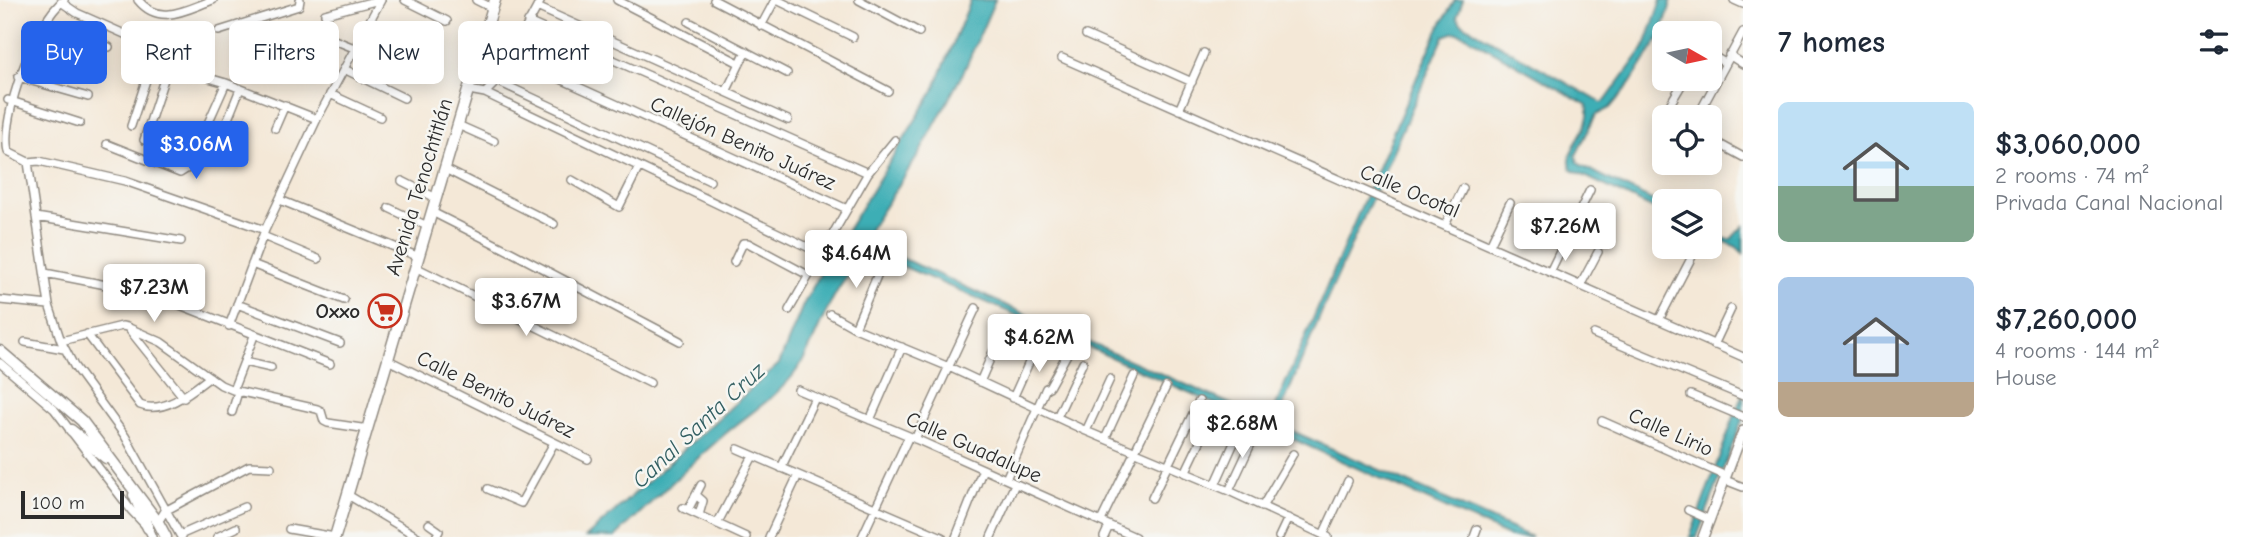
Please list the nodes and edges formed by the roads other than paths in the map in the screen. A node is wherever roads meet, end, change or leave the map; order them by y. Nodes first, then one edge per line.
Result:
1 (138, 0) edge
2 (214, 0) edge
3 (300, 0) edge
4 (380, 0) edge
5 (405, 0) edge
6 (476, 0) edge
7 (617, 0) edge
8 (776, 0) edge
9 (859, 0) edge
10 (1734, 0) edge
11 (718, 1) edge
12 (58, 2) edge
13 (493, 4) edge
14 (539, 4) edge
15 (1743, 4) edge
16 (325, 14) dead end
17 (46, 21) edge
18 (369, 21) edge
19 (447, 21) dead end
20 (529, 21) edge
21 (690, 22) dead end
22 (761, 26) junction
23 (219, 31) dead end
24 (121, 32) edge
25 (919, 32) dead end
26 (1743, 32) edge
27 (1086, 35) dead end
28 (853, 37) dead end
29 (746, 51) junction
30 (353, 52) edge
31 (1204, 53) dead end
32 (1062, 58) dead end
33 (1722, 58) edge
34 (1727, 59) junction
35 (613, 60) edge
36 (739, 63) junction
37 (1743, 64) edge
38 (344, 69) junction
39 (21, 70) edge
40 (787, 73) dead end
41 (18, 77) junction
42 (215, 80) edge
43 (1192, 82) junction
44 (226, 83) junction
45 (145, 84) edge
46 (162, 84) edge
47 (495, 84) edge
48 (501, 84) edge
49 (571, 84) edge
50 (240, 89) junction
51 (469, 90) junction
52 (888, 91) dead end
53 (726, 92) junction
54 (485, 93) junction
55 (330, 94) junction
56 (88, 96) dead end
57 (404, 98) dead end
58 (8, 100) junction
59 (285, 105) junction
60 (1704, 105) edge
61 (1179, 110) junction
62 (380, 117) dead end
63 (317, 119) junction
64 (788, 120) dead end
65 (80, 123) dead end
66 (458, 125) junction
67 (131, 126) dead end
68 (275, 128) dead end
69 (144, 140) dead end
70 (895, 140) dead end
71 (494, 141) dead end
72 (107, 144) dead end
73 (1722, 146) edge
74 (214, 154) dead end
75 (1743, 156) edge
76 (28, 162) junction
77 (639, 167) junction
78 (445, 169) junction
79 (868, 173) junction
80 (572, 180) dead end
81 (402, 181) dead end
82 (710, 181) dead end
83 (1463, 188) dead end
84 (1590, 190) dead end
85 (436, 198) junction
86 (280, 200) junction
87 (1510, 203) dead end
88 (389, 208) dead end
89 (846, 209) junction
90 (432, 212) junction
91 (36, 217) junction
92 (554, 224) dead end
93 (1445, 225) junction
94 (427, 226) junction
95 (264, 233) junction
96 (181, 241) dead end
97 (1490, 245) junction
98 (1598, 252) dead end
99 (820, 253) junction
100 (318, 259) dead end
101 (1691, 259) edge
102 (417, 262) junction
103 (734, 262) dead end
104 (252, 264) junction
105 (882, 264) dead end
106 (1550, 272) junction
107 (45, 273) junction
108 (808, 275) junction
109 (1580, 286) junction
110 (0, 300) edge
111 (344, 300) dead end
112 (237, 304) junction
113 (49, 305) junction
114 (976, 308) dead end
115 (1731, 309) dead end
116 (789, 310) dead end
117 (830, 314) dead end
118 (1659, 320) junction
119 (229, 326) junction
120 (127, 327) junction
121 (855, 328) junction
122 (87, 334) junction
123 (1594, 334) dead end
124 (254, 336) junction
125 (999, 338) dead end
126 (1040, 338) dead end
127 (680, 341) dead end
128 (24, 342) dead end
129 (340, 343) dead end
130 (63, 345) junction
131 (1714, 345) junction
132 (902, 346) junction
133 (1071, 347) dead end
134 (0, 351) edge
135 (1743, 357) edge
136 (388, 360) junction
137 (244, 362) junction
138 (1083, 362) dead end
139 (0, 363) edge
140 (330, 365) dead end
141 (949, 367) junction
142 (271, 368) dead end
143 (1134, 376) dead end
144 (211, 377) junction
145 (1110, 379) dead end
146 (980, 382) junction
147 (650, 383) dead end
148 (1166, 387) dead end
149 (798, 390) dead end
150 (236, 391) junction
151 (1691, 395) dead end
152 (1742, 395) edge
153 (184, 398) junction
154 (816, 398) junction
155 (1013, 398) junction
156 (1199, 401) dead end
157 (1037, 408) junction
158 (232, 412) dead end
159 (1057, 417) junction
160 (1743, 417) edge
161 (870, 420) junction
162 (1210, 421) dead end
163 (1602, 421) dead end
164 (1243, 423) dead end
165 (368, 429) junction
166 (1258, 429) dead end
167 (71, 430) junction
168 (1086, 431) junction
169 (1743, 431) edge
170 (912, 438) junction
171 (1105, 439) junction
172 (554, 443) junction
173 (738, 449) dead end
174 (1136, 452) junction
175 (1293, 454) dead end
176 (753, 456) junction
177 (588, 459) dead end
178 (110, 460) junction
179 (1168, 466) junction
180 (271, 467) dead end
181 (781, 468) junction
182 (983, 469) junction
183 (1185, 473) junction
184 (798, 475) junction
185 (1724, 477) junction
186 (1006, 480) junction
187 (1348, 481) dead end
188 (1015, 484) junction
189 (701, 485) dead end
190 (1215, 485) junction
191 (1743, 487) edge
192 (132, 488) junction
193 (488, 489) dead end
194 (1229, 491) junction
195 (348, 495) junction
196 (696, 495) junction
197 (1152, 498) dead end
198 (244, 507) dead end
199 (1262, 507) junction
200 (875, 509) junction
201 (165, 511) junction
202 (1691, 511) dead end
203 (699, 515) junction
204 (1288, 518) junction
205 (1709, 519) junction
206 (1101, 521) junction
207 (158, 522) junction
208 (429, 524) dead end
209 (717, 524) junction
210 (1109, 526) junction
211 (236, 528) dead end
212 (289, 529) dead end
213 (150, 533) edge
214 (731, 534) edge
215 (1322, 535) edge
216 (181, 536) edge
217 (166, 537) edge
218 (216, 537) edge
219 (335, 537) edge
220 (418, 537) edge
221 (436, 537) edge
222 (746, 537) edge
223 (769, 537) edge
224 (862, 537) edge
225 (942, 537) edge
226 (956, 537) edge
227 (991, 537) edge
228 (1104, 537) edge
229 (1135, 537) edge
230 (1279, 537) edge
231 (1703, 537) edge

1 - 2 street
3 - 23 street
4 - 16 street
4 - 18 street
5 - 19 street
6 - 13 street
7 - 36 street
8 - 22 street
8 - 28 street
9 - 25 street
10 - 15 street
11 - 22 street
12 - 17 street
12 - 24 street
13 - 51 main road, Avenida Tenochtitlán
14 - 20 street
14 - 53 street
21 - 29 street
22 - 52 street
26 - 34 street
27 - 43 street
29 - 36 street
29 - 40 street
30 - 38 street
31 - 43 street
32 - 61 street, Calle Ocotal
33 - 34 street
34 - 37 street
34 - 60 street
35 - 79 street
36 - 53 street
38 - 55 street
38 - 57 street
39 - 41 street
41 - 56 street
41 - 58 street
42 - 44 street
43 - 61 street
44 - 50 street
44 - 72 street
45 - 67 street
46 - 69 street
47 - 54 street
48 - 82 street
49 - 89 street, Callejón Benito Juárez
50 - 59 street
50 - 74 street
51 - 54 street
51 - 66 main road, Avenida Tenochtitlán
53 - 64 street
54 - 77 street
55 - 62 street
55 - 63 street
58 - 65 street
58 - 76 street
59 - 63 street
59 - 68 street
61 - 93 street, Calle Ocotal
63 - 86 street
66 - 71 street
66 - 78 main road, Avenida Tenochtitlán
70 - 79 street
73 - 75 street
76 - 91 street
76 - 95 street
77 - 80 street
77 - 99 street
78 - 85 main road, Avenida Tenochtitlán
78 - 92 street
79 - 89 street
81 - 85 street
83 - 93 street
84 - 106 street
85 - 90 main road, Avenida Tenochtitlán
86 - 95 street
86 - 102 street
87 - 97 street
88 - 94 street
89 - 99 street
90 - 94 main road, Avenida Tenochtitlán
90 - 127 street
91 - 96 street
91 - 107 street
93 - 97 street, Calle Ocotal
94 - 102 main road, Avenida Tenochtitlán
95 - 100 street
95 - 104 street
97 - 106 street, Calle Ocotal
98 - 109 street
99 - 108 street
101 - 118 street
102 - 136 main road, Avenida Tenochtitlán
102 - 147 street
103 - 108 street
104 - 111 street
104 - 112 street
105 - 121 street
106 - 109 street, Calle Ocotal
107 - 113 street
107 - 119 street
108 - 116 street
109 - 118 street, Calle Ocotal
110 - 113 street
112 - 119 street
112 - 129 street
113 - 130 street
114 - 141 street
115 - 131 street
117 - 121 street
118 - 131 street, Calle Ocotal
119 - 124 street
120 - 122 street
120 - 144 street
120 - 153 street
121 - 132 street
122 - 130 street
122 - 153 street
123 - 152 street
124 - 137 street
124 - 140 street
125 - 146 street
126 - 155 street
128 - 130 street
130 - 201 street
131 - 135 street, Calle Ocotal
132 - 141 street
132 - 161 street
133 - 157 street
134 - 178 main road
136 - 165 main road, Avenida Tenochtitlán
136 - 172 street, Calle Benito Juárez
137 - 142 street
137 - 150 street
138 - 159 street
139 - 167 street
141 - 146 street
141 - 170 street
143 - 171 street
144 - 150 street
144 - 153 street
145 - 168 street
146 - 155 street
148 - 174 street
149 - 154 street, Calle Guadalupe
150 - 158 street
150 - 165 street
151 - 160 street
154 - 161 street, Calle Guadalupe
154 - 181 street
155 - 157 street
156 - 179 street
157 - 159 street
157 - 186 street
159 - 168 street
161 - 170 street, Calle Guadalupe
162 - 183 street
163 - 185 street, Calle Lirio
164 - 190 street
165 - 195 main road, Avenida Tenochtitlán
166 - 194 street
167 - 178 main road
167 - 213 street
168 - 171 street
169 - 185 street
170 - 182 street, Calle Guadalupe
170 - 200 street
171 - 174 street
172 - 177 street, Calle Benito Juárez
172 - 193 street
173 - 176 street
174 - 179 street
174 - 206 street
175 - 199 street
176 - 181 street
176 - 209 street
178 - 192 main road
179 - 183 street
179 - 197 street
180 - 201 street
181 - 184 street
182 - 186 street, Calle Guadalupe
182 - 226 street
183 - 190 street
184 - 200 street
184 - 223 street
185 - 191 street, Calle Lirio
185 - 205 street
186 - 188 street, Calle Guadalupe
187 - 215 street
188 - 206 street, Calle Guadalupe
188 - 227 street
189 - 196 street
190 - 194 street
192 - 207 main road
192 - 213 main road
194 - 199 street
195 - 219 main road, Avenida Tenochtitlán
195 - 220 street
196 - 203 street
196 - 203 street
198 - 216 street
199 - 204 street
200 - 224 street
200 - 225 street
201 - 207 street
201 - 216 street
202 - 205 street
203 - 209 street
204 - 215 street
204 - 230 street
205 - 231 street
206 - 210 street, Calle Guadalupe
207 - 217 main road
208 - 221 street
209 - 214 street
210 - 228 street
210 - 229 street, Calle Guadalupe
211 - 218 street
212 - 219 street
214 - 222 street

